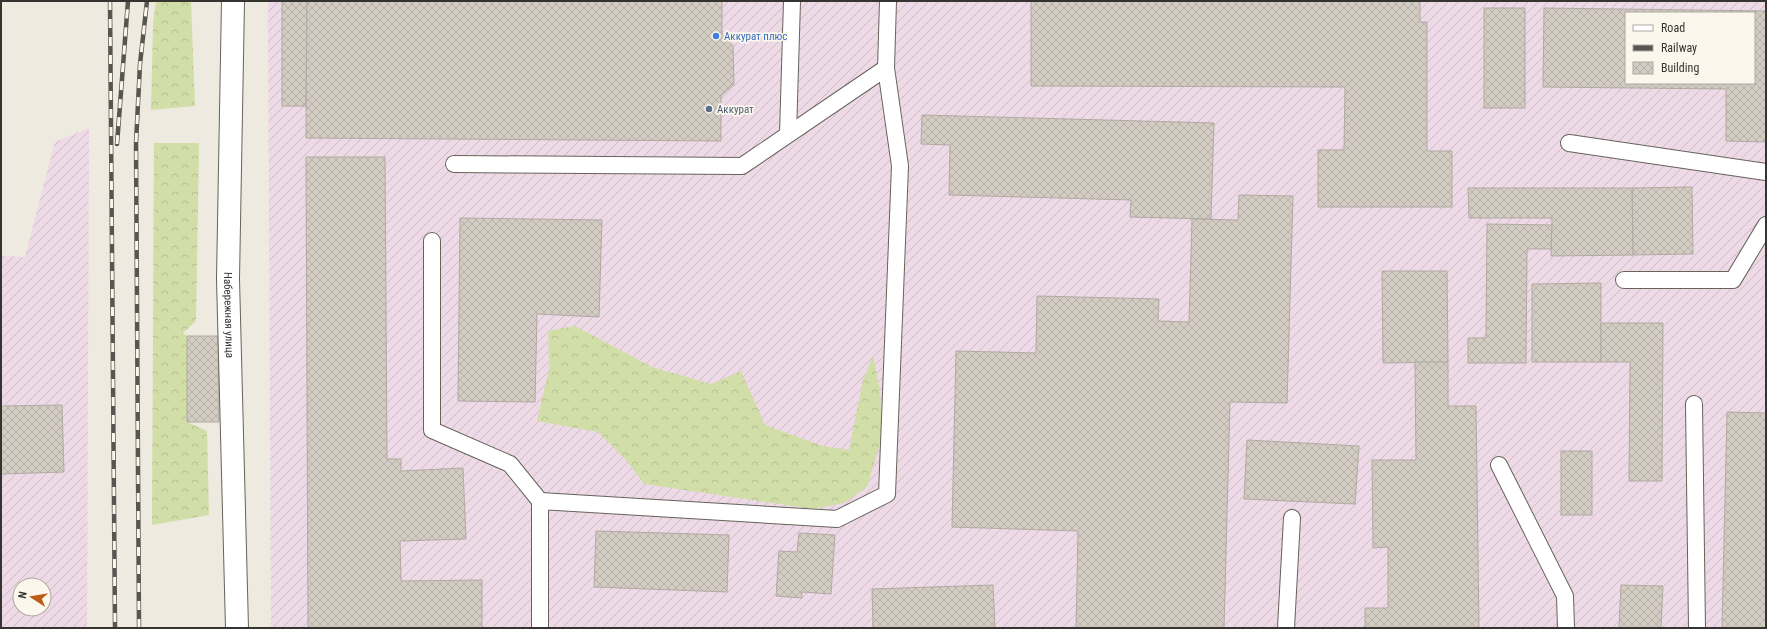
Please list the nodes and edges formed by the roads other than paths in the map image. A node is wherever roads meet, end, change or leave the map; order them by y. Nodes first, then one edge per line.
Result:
1 (233, 1) edge
2 (792, 1) edge
3 (888, 1) edge
4 (886, 68) junction
5 (788, 134) junction
6 (1569, 143) dead end
7 (454, 164) dead end
8 (1766, 172) edge
9 (1766, 225) edge
10 (432, 241) dead end
11 (1624, 280) dead end
12 (1694, 404) dead end
13 (1499, 465) dead end
14 (540, 501) junction
15 (1292, 518) dead end
16 (237, 628) edge
17 (540, 628) edge
18 (1286, 628) edge
19 (1566, 628) edge
20 (1697, 628) edge

1 - 16 street, Набережная улица
2 - 5 lane
3 - 4 lane
4 - 5 lane
4 - 14 lane
5 - 7 lane
6 - 8 lane
9 - 11 lane
10 - 14 lane
12 - 20 lane
13 - 19 lane
14 - 17 lane
15 - 18 lane

